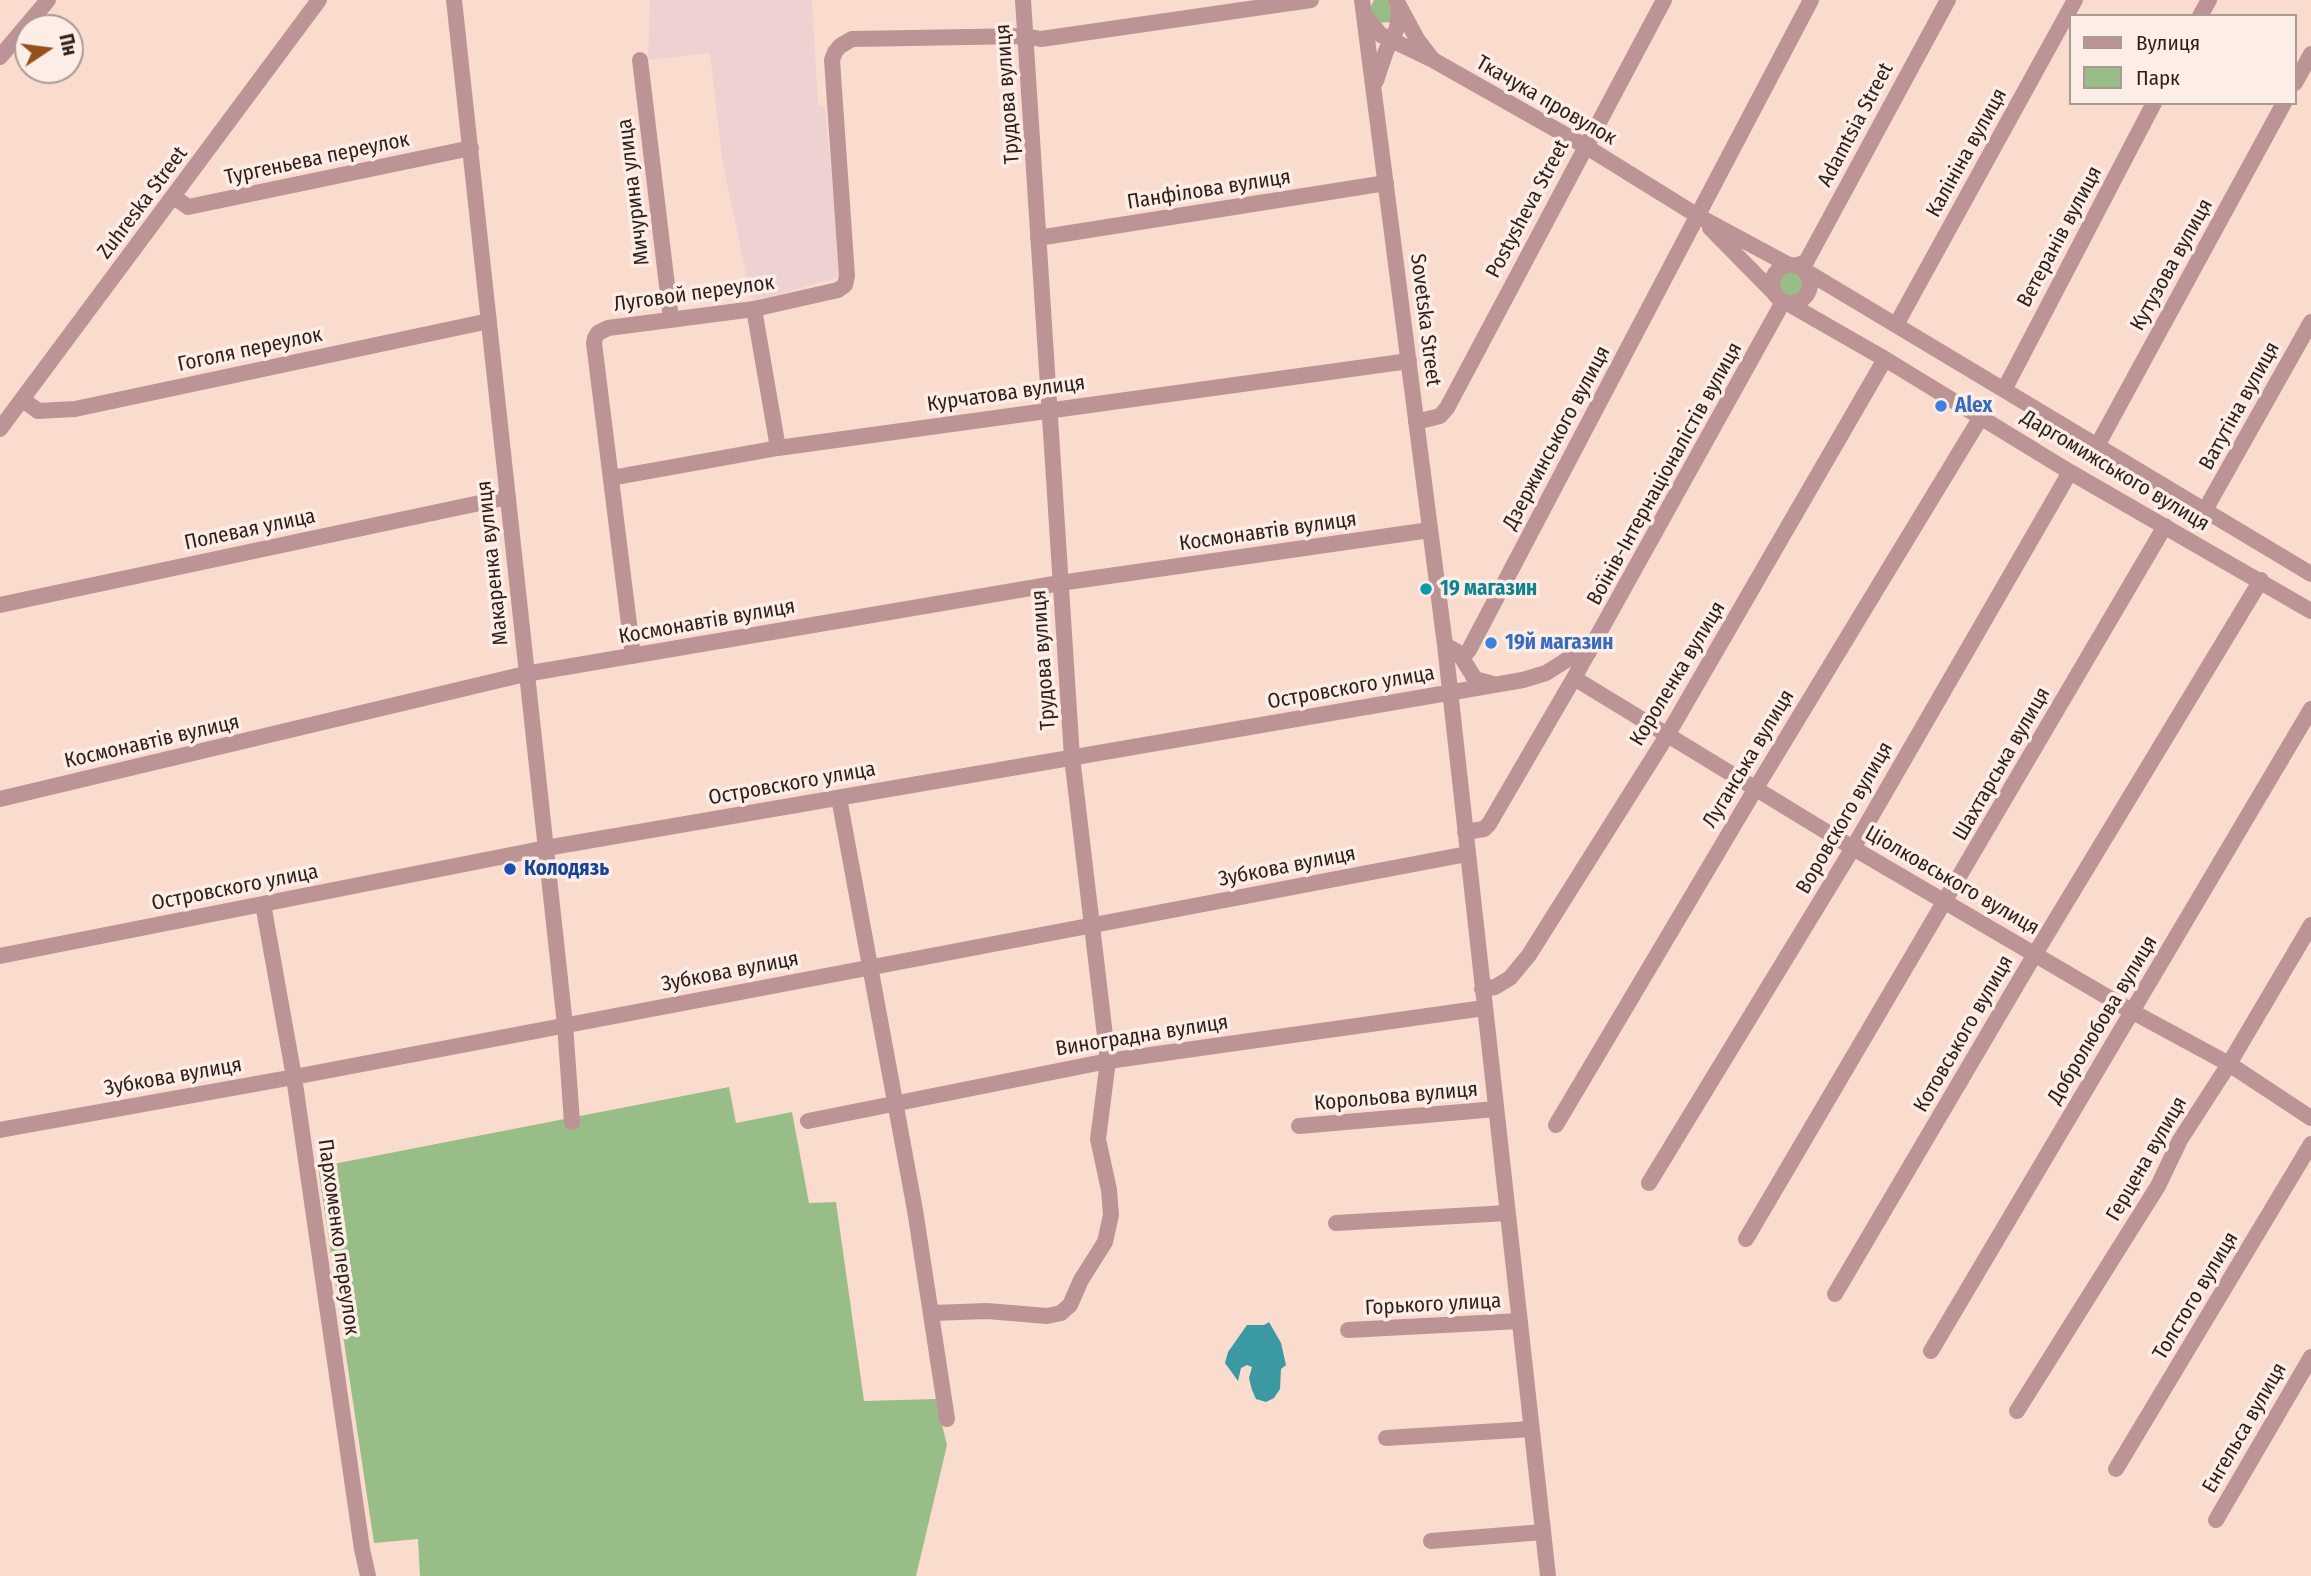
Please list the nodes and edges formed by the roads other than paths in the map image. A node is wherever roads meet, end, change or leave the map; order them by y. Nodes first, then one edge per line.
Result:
1 (48, 0) edge
2 (319, 0) edge
3 (454, 0) edge
4 (1023, 0) edge
5 (1311, 0) edge
6 (1664, 0) edge
7 (1811, 0) edge
8 (1948, 0) edge
9 (2075, 0) edge
10 (1364, 3) edge
11 (1397, 3) edge
12 (1025, 36) junction
13 (1391, 41) junction
14 (2311, 54) edge
15 (0, 57) edge
16 (640, 60) dead end
17 (1433, 60) junction
18 (2297, 79) edge
19 (1375, 90) junction
20 (2153, 105) edge
21 (2283, 105) edge
22 (1585, 146) junction
23 (471, 148) junction
24 (1386, 183) junction
25 (174, 197) junction
26 (1698, 216) junction
27 (1038, 238) junction
28 (1796, 267) junction
29 (1782, 300) junction
30 (754, 309) junction
31 (671, 319) junction
32 (489, 321) junction
33 (2311, 322) edge
34 (1896, 326) junction
35 (1885, 359) junction
36 (1409, 361) junction
37 (2004, 390) junction
38 (22, 399) junction
39 (1050, 409) junction
40 (1981, 416) junction
41 (1416, 422) junction
42 (0, 429) edge
43 (2097, 446) junction
44 (778, 448) junction
45 (2070, 471) junction
46 (611, 478) junction
47 (508, 497) junction
48 (2205, 510) junction
49 (2165, 526) junction
50 (1430, 530) junction
51 (2311, 574) edge
52 (2261, 580) junction
53 (1060, 583) junction
54 (0, 605) edge
55 (2311, 611) edge
56 (1445, 645) junction
57 (1589, 652) junction
58 (633, 656) junction
59 (1462, 658) junction
60 (525, 674) junction
61 (1574, 678) junction
62 (1497, 685) junction
63 (1449, 693) junction
64 (1405, 700) junction
65 (2311, 709) edge
66 (1668, 734) junction
67 (1072, 757) junction
68 (1756, 788) junction
69 (839, 798) junction
70 (0, 799) edge
71 (1465, 832) junction
72 (546, 848) junction
73 (1853, 848) junction
74 (1467, 854) junction
75 (1946, 901) junction
76 (263, 904) junction
77 (1090, 925) junction
78 (2311, 925) edge
79 (2035, 954) junction
80 (0, 956) edge
81 (869, 966) junction
82 (1482, 989) junction
83 (1484, 1008) junction
84 (2133, 1012) junction
85 (565, 1025) junction
86 (1108, 1061) junction
87 (2229, 1064) junction
88 (294, 1077) junction
89 (896, 1103) junction
90 (1496, 1110) junction
91 (2311, 1118) edge
92 (808, 1121) dead end
93 (572, 1122) dead end
94 (1556, 1125) dead end
95 (1299, 1126) dead end
96 (0, 1130) edge
97 (2311, 1144) edge
98 (1649, 1183) dead end
99 (1507, 1213) junction
100 (1336, 1223) dead end
101 (1746, 1239) dead end
102 (1835, 1294) dead end
103 (932, 1313) junction
104 (1520, 1321) junction
105 (1348, 1330) dead end
106 (1931, 1351) dead end
107 (2311, 1357) edge
108 (2017, 1412) dead end
109 (947, 1419) dead end
110 (1531, 1429) junction
111 (1385, 1438) dead end
112 (2116, 1469) dead end
113 (2216, 1520) dead end
114 (1543, 1532) junction
115 (1431, 1541) dead end
116 (368, 1576) edge
117 (1548, 1576) edge

1 - 15 street
2 - 25 street, Zuhreska Street
3 - 23 street, Макаренка вулиця
4 - 12 street, Трудова вулиця
5 - 12 street
6 - 22 street, Postysheva Street
7 - 26 street, Дзержинського вулиця
8 - 28 street, Adamtsia Street
9 - 34 street, Калініна вулиця
10 - 13 street
10 - 19 street, Sovetska Street
11 - 13 street
11 - 17 street, Ткачука провулок
12 - 27 street, Трудова вулиця
12 - 30 street, Луговой переулок
13 - 17 street
13 - 19 street
14 - 18 street
16 - 31 street, Мичурина улица
17 - 22 street, Ткачука провулок
19 - 24 street, Sovetska Street
20 - 37 street, Ветеранів вулиця
21 - 43 street, Кутузова вулиця
22 - 26 street, Ткачука провулок
22 - 41 street, Postysheva Street
23 - 25 street, Тургеньева переулок
23 - 32 street, Макаренка вулиця
24 - 27 street, Панфілова вулиця
24 - 36 street, Sovetska Street
25 - 38 street, Zuhreska Street
26 - 28 street, Даргомижського вулиця
26 - 29 street, Даргомижського вулиця
26 - 59 street, Дзержинського вулиця
27 - 39 street, Трудова вулиця
28 - 29 street
28 - 29 street
28 - 34 street, Даргомижського вулиця
29 - 35 street, Даргомижського вулиця
29 - 57 street, Воїнів-Інтернаціоналістів вулиця
30 - 31 street, Луговой переулок
30 - 44 street
31 - 46 street, Луговой переулок
32 - 38 street, Гоголя переулок
32 - 47 street, Макаренка вулиця
33 - 48 street, Ватутіна вулиця
34 - 37 street, Даргомижського вулиця
35 - 40 street, Даргомижського вулиця
35 - 66 street, Короленка вулиця
36 - 39 street, Курчатова вулиця
36 - 41 street, Sovetska Street
37 - 43 street, Даргомижського вулиця
38 - 42 street, Zuhreska Street
39 - 44 street, Курчатова вулиця
39 - 53 street, Трудова вулиця
40 - 45 street, Даргомижського вулиця
40 - 68 street, Луганська вулиця
41 - 50 street, Sovetska Street
43 - 48 street, Даргомижського вулиця
44 - 46 street, Курчатова вулиця
45 - 49 street, Даргомижського вулиця
45 - 73 street, Воровского вулиця
46 - 58 street, Луговой переулок
47 - 54 street, Полевая улица
47 - 60 street, Макаренка вулиця
48 - 51 street, Даргомижського вулиця
49 - 52 street, Даргомижського вулиця
49 - 75 street, Шахтарська вулиця
50 - 53 street, Космонавтів вулиця
50 - 56 street, Sovetska Street
52 - 55 street, Даргомижського вулиця
52 - 79 street, Котовського вулиця
53 - 58 street, Космонавтів вулиця
53 - 67 street, Трудова вулиця
56 - 59 street
56 - 63 street, Sovetska Street
56 - 64 street
57 - 61 street, Воїнів-Інтернаціоналістів вулиця
57 - 62 street, Островского улица
58 - 60 street, Космонавтів вулиця
59 - 62 street
60 - 70 street, Космонавтів вулиця
60 - 72 street, Макаренка вулиця
61 - 66 street, Ціолковського вулиця
61 - 71 street, Воїнів-Інтернаціоналістів вулиця
62 - 63 street, Островского улица
63 - 64 street, Островского улица
63 - 71 street, Sovetska Street
64 - 67 street, Островского улица
65 - 84 street, Добролюбова вулиця
66 - 68 street, Ціолковського вулиця
66 - 82 street, Короленка вулиця
67 - 69 street, Островского улица
67 - 77 street, Трудова вулиця
68 - 73 street, Ціолковського вулиця
68 - 94 street, Луганська вулиця
69 - 72 street, Островского улица
69 - 81 street
71 - 74 street, Sovetska Street
72 - 76 street, Островского улица
72 - 85 street, Макаренка вулиця
73 - 75 street, Ціолковського вулиця
73 - 98 street, Воровского вулиця
74 - 77 street, Зубкова вулиця
74 - 82 street, Sovetska Street
75 - 79 street, Ціолковського вулиця
75 - 101 street, Шахтарська вулиця
76 - 80 street, Островского улица
76 - 88 street, Пархоменко переулок
77 - 81 street, Зубкова вулиця
77 - 86 street, Трудова вулиця
78 - 87 street, Герцена вулиця
79 - 84 street, Ціолковського вулиця
79 - 102 street, Котовського вулиця
81 - 85 street, Зубкова вулиця
81 - 89 street
82 - 83 street, Sovetska Street
83 - 86 street, Виноградна вулиця
83 - 90 street, Sovetska Street
84 - 87 street, Ціолковського вулиця
84 - 106 street, Добролюбова вулиця
85 - 88 street, Зубкова вулиця
85 - 93 street, Макаренка вулиця
86 - 89 street, Виноградна вулиця
86 - 103 street, Трудова вулиця
87 - 91 street, Ціолковського вулиця
87 - 108 street, Герцена вулиця
88 - 96 street, Зубкова вулиця
88 - 116 street, Пархоменко переулок
89 - 92 street, Виноградна вулиця
89 - 103 street
90 - 95 street, Корольова вулиця
90 - 99 street, Sovetska Street
97 - 112 street, Толстого вулиця
99 - 100 street
99 - 104 street, Sovetska Street
103 - 109 street
104 - 105 street, Горького улица
104 - 110 street, Sovetska Street
107 - 113 street, Енгельса вулиця
110 - 111 street
110 - 114 street, Sovetska Street
114 - 115 street
114 - 117 street, Sovetska Street

